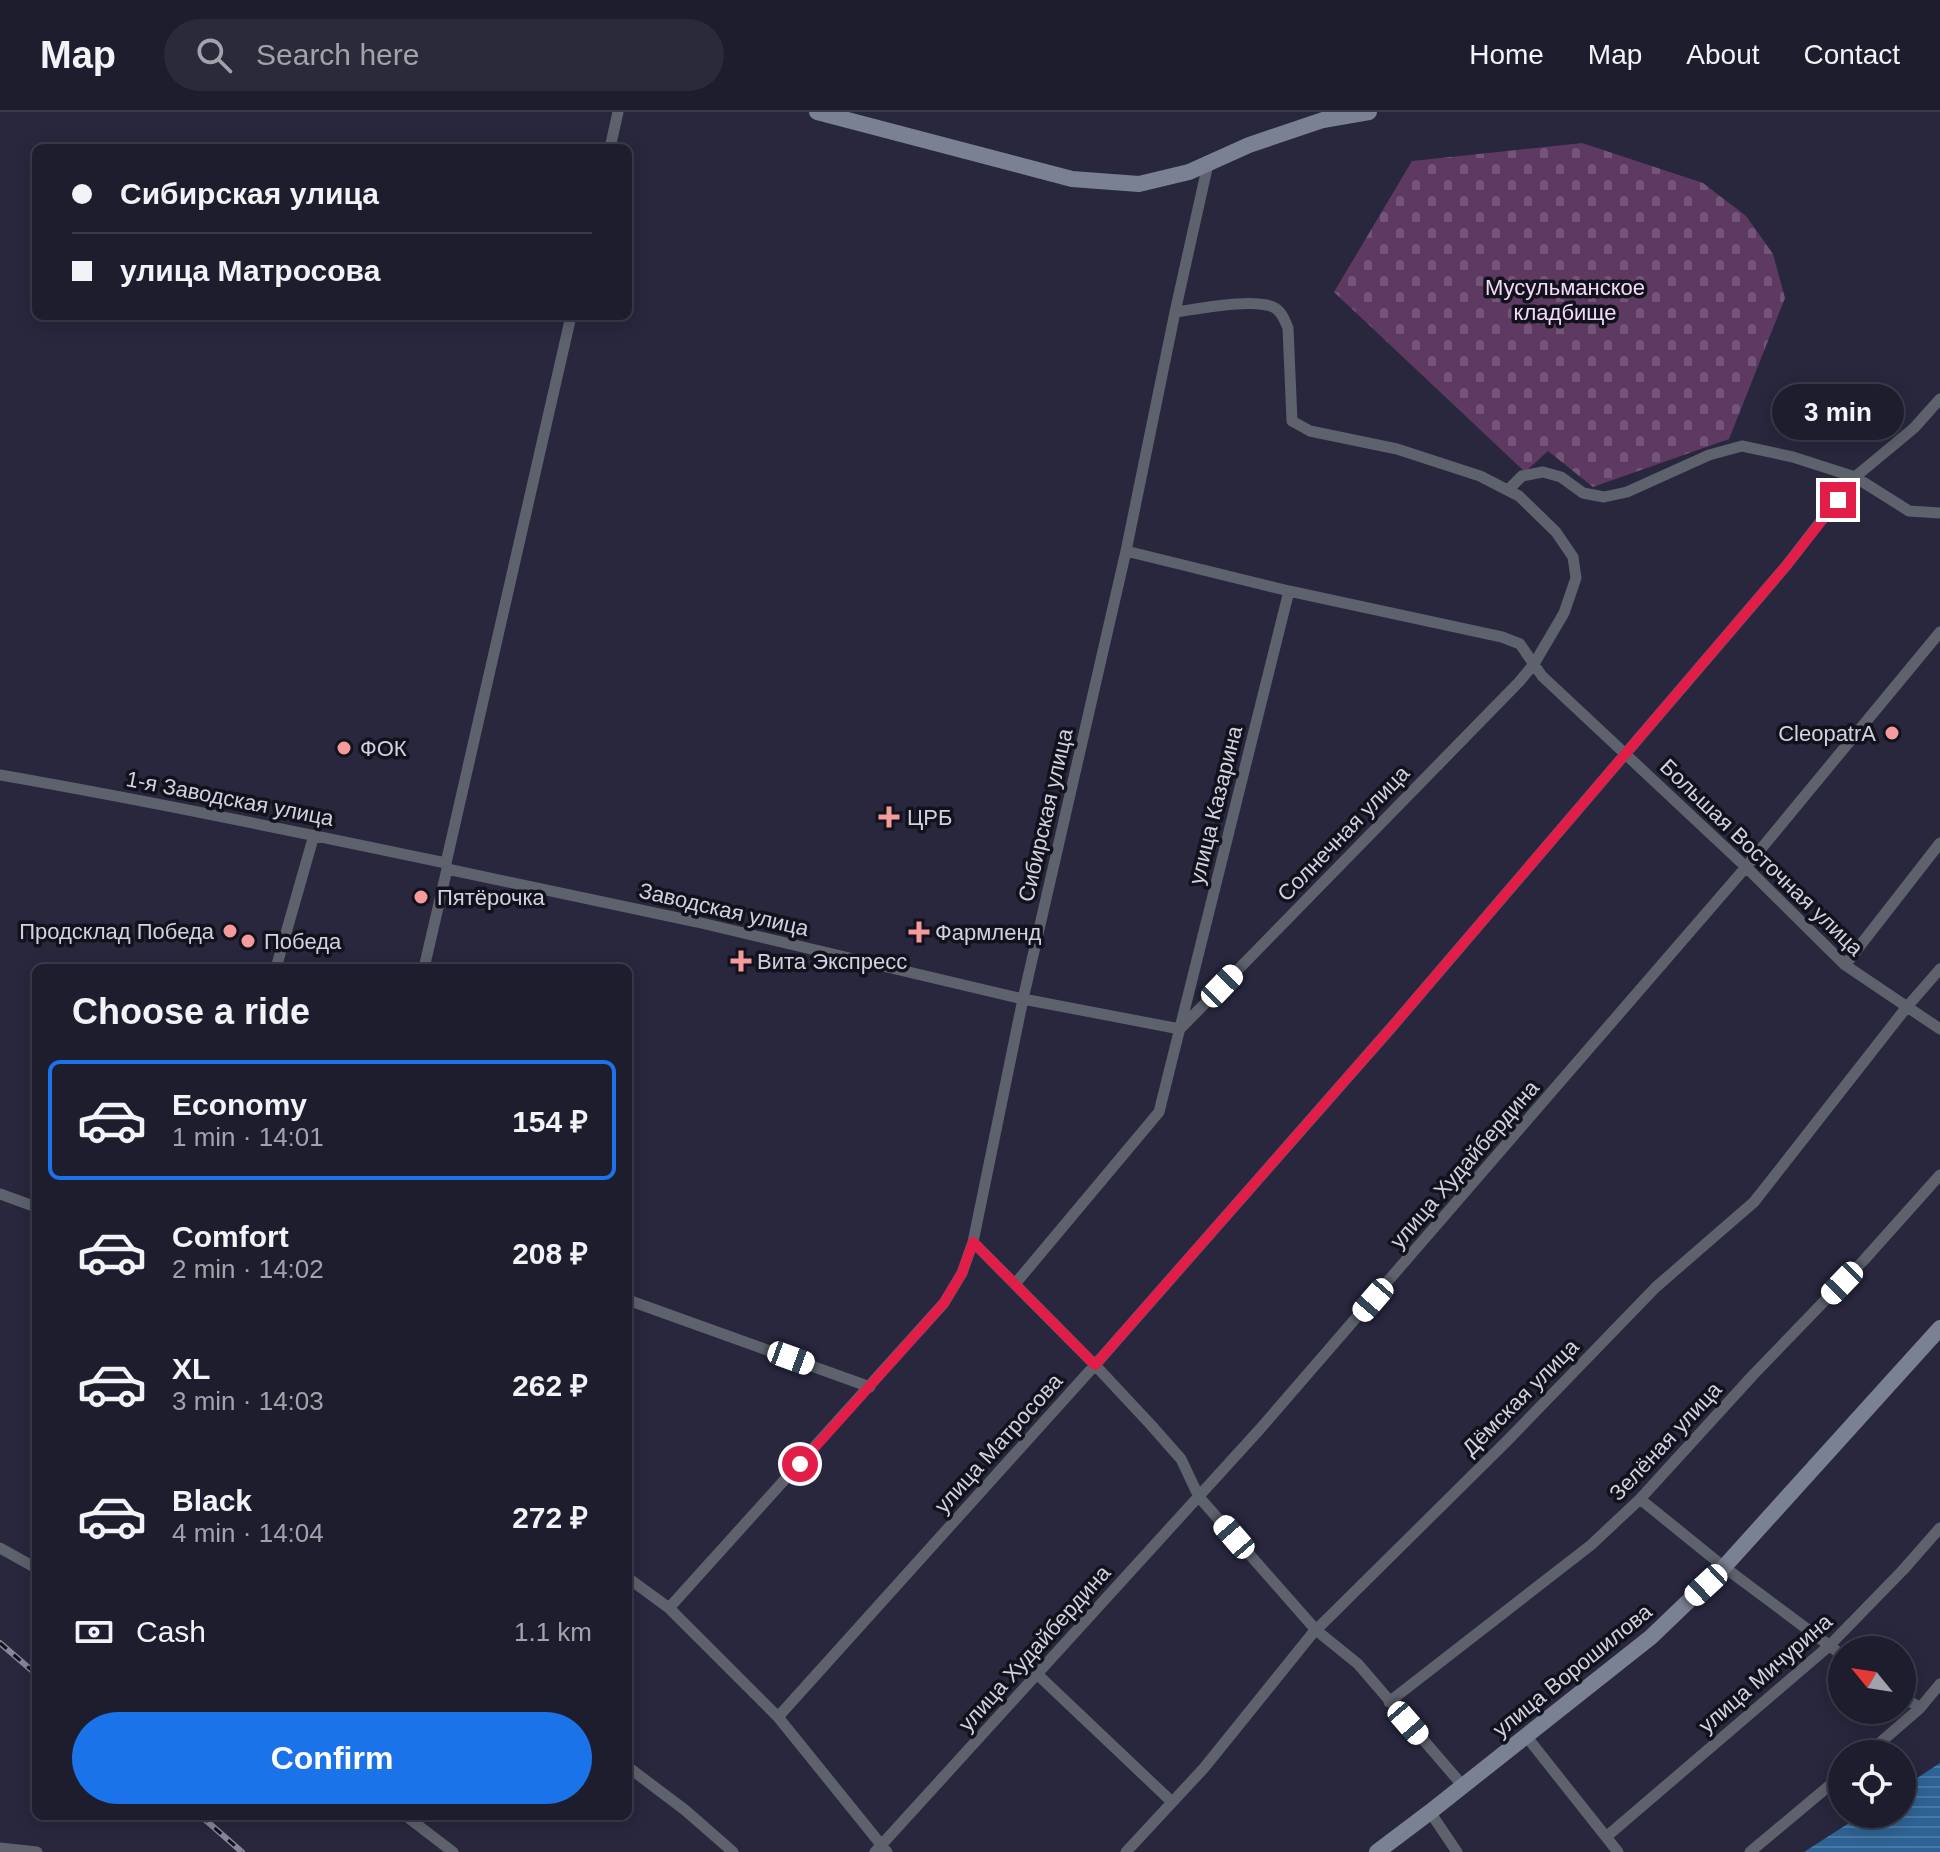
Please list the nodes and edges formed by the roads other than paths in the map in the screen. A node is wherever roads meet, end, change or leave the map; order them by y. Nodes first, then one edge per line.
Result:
1 (618, 112) edge
2 (817, 112) edge
3 (1369, 112) edge
4 (611, 144) edge
5 (1208, 164) junction
6 (1175, 312) junction
7 (570, 320) edge
8 (1940, 399) edge
9 (1855, 477) junction
10 (1508, 490) junction
11 (1940, 513) edge
12 (1126, 551) junction
13 (1289, 591) junction
14 (1940, 632) edge
15 (1534, 664) junction
16 (1625, 754) junction
17 (0, 775) edge
18 (314, 835) junction
19 (1940, 843) edge
20 (446, 866) junction
21 (1746, 867) junction
22 (277, 964) edge
23 (425, 964) edge
24 (1845, 965) junction
25 (1940, 969) edge
26 (1023, 999) junction
27 (1906, 1008) junction
28 (1180, 1029) junction
29 (1940, 1029) edge
30 (1940, 1175) edge
31 (0, 1194) edge
32 (32, 1206) edge
33 (973, 1242) junction
34 (1015, 1284) junction
35 (632, 1301) edge
36 (1940, 1328) edge
37 (1095, 1365) junction
38 (870, 1387) junction
39 (1199, 1497) junction
40 (1640, 1499) junction
41 (1940, 1528) edge
42 (0, 1548) edge
43 (32, 1566) edge
44 (1724, 1567) junction
45 (632, 1581) edge
46 (669, 1608) junction
47 (1316, 1630) junction
48 (1839, 1636) edge
49 (1828, 1645) edge
50 (1828, 1647) edge
51 (1037, 1674) junction
52 (1940, 1684) edge
53 (1389, 1702) junction
54 (1916, 1705) edge
55 (1920, 1708) junction
56 (778, 1717) junction
57 (1526, 1736) junction
58 (1883, 1740) edge
59 (632, 1770) edge
60 (1463, 1786) junction
61 (1828, 1787) edge
62 (1172, 1802) junction
63 (1430, 1812) junction
64 (411, 1820) edge
65 (1606, 1837) junction
66 (0, 1848) edge
67 (881, 1850) edge
68 (37, 1852) edge
69 (453, 1852) edge
70 (733, 1852) edge
71 (1126, 1852) edge
72 (1377, 1852) edge
73 (1457, 1852) edge
74 (1618, 1852) edge
75 (1750, 1852) edge

1 - 4 street
2 - 5 street
3 - 5 street
5 - 6 street, Сибирская улица
6 - 10 street, Солнечная улица
6 - 12 street, Сибирская улица
7 - 20 street
8 - 9 street, улица Матросова
9 - 10 street
9 - 11 street
9 - 16 street, улица Матросова
10 - 15 street, Солнечная улица
12 - 13 street, Большая Восточная улица
12 - 26 street, Сибирская улица
13 - 15 street, Большая Восточная улица
13 - 28 street, улица Казарина
14 - 21 street, улица Худайбердина
15 - 16 street, Большая Восточная улица
15 - 28 street, Солнечная улица
16 - 21 street, Большая Восточная улица
16 - 37 street, улица Матросова
17 - 18 street, 1-я Заводская улица
18 - 20 street, 1-я Заводская улица
18 - 22 street
19 - 24 street
20 - 23 street
20 - 26 street, Заводская улица
21 - 24 street, Большая Восточная улица
21 - 39 street, улица Худайбердина
24 - 27 street, Большая Восточная улица
25 - 27 street, Дёмская улица
26 - 28 street, Заводская улица
26 - 33 street, Сибирская улица
27 - 29 street, Большая Восточная улица
27 - 47 street, Дёмская улица
28 - 34 street, улица Казарина
30 - 40 street, Зелёная улица
31 - 32 street
33 - 34 street
33 - 38 street, Сибирская улица
34 - 37 street
35 - 38 street
36 - 44 street, улица Ворошилова
37 - 39 street
37 - 56 street, улица Матросова
38 - 46 street, Сибирская улица
39 - 47 street
39 - 51 street, улица Худайбердина
40 - 44 street
40 - 53 street, Зелёная улица
41 - 48 street, улица Мичурина
42 - 43 street
44 - 49 street
44 - 57 street, улица Ворошилова
45 - 46 street
46 - 56 street
47 - 53 street
47 - 62 street, Дёмская улица
50 - 65 street, улица Мичурина
51 - 62 street
51 - 67 street, улица Худайбердина
52 - 55 street
53 - 60 street
54 - 55 street
55 - 58 street
56 - 67 street
57 - 60 street, улица Ворошилова
57 - 65 street
59 - 70 street
60 - 63 street, улица Ворошилова
61 - 75 street
62 - 71 street, Дёмская улица
63 - 72 street, улица Ворошилова
63 - 73 street
64 - 69 street
65 - 74 street
66 - 68 street

